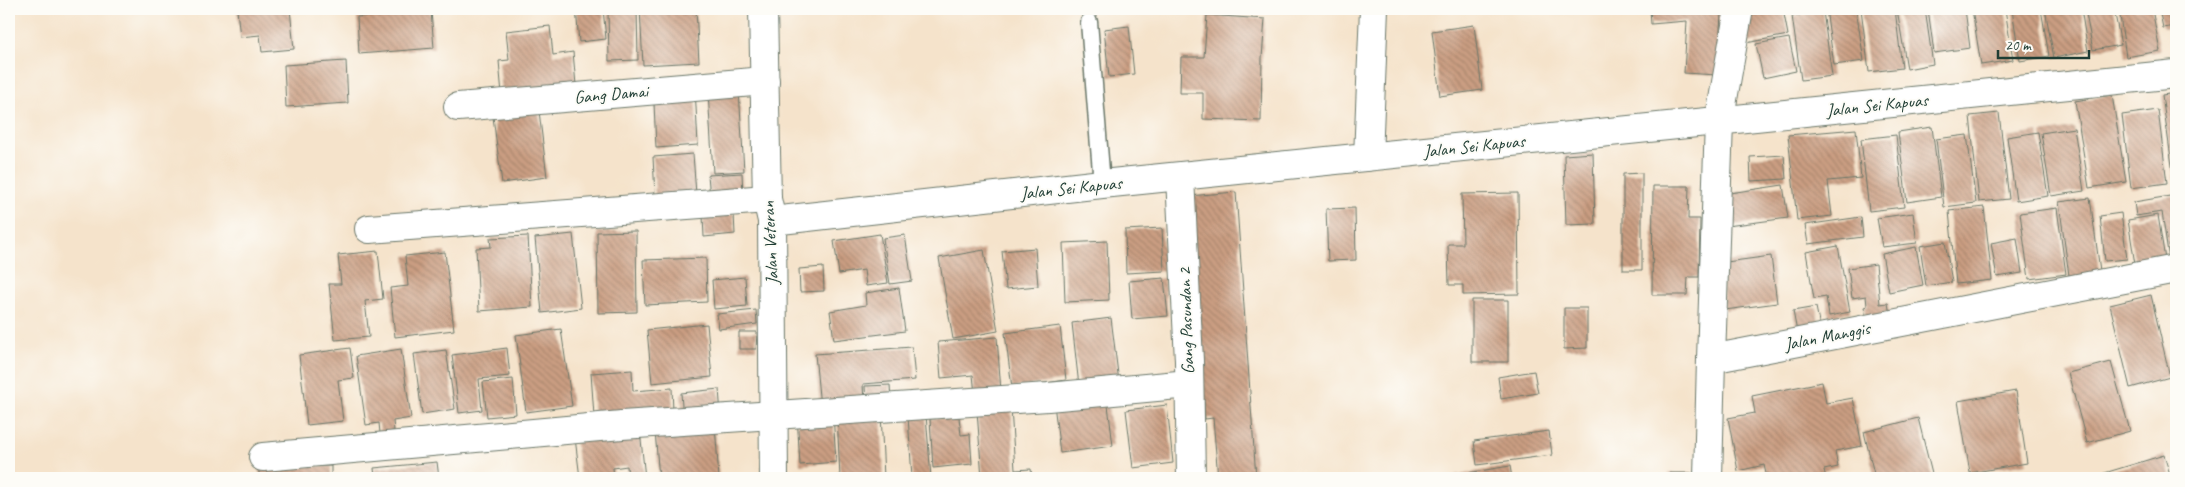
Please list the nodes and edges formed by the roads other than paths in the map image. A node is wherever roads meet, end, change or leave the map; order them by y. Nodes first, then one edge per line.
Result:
1 (763, 9) edge
2 (1374, 9) edge
3 (1739, 9) edge
4 (1089, 22) dead end
5 (2176, 74) edge
6 (765, 81) junction
7 (458, 107) dead end
8 (1719, 122) junction
9 (1368, 157) junction
10 (1180, 177) junction
11 (1102, 184) junction
12 (769, 210) junction
13 (369, 229) dead end
14 (2176, 269) edge
15 (1711, 359) junction
16 (1189, 384) junction
17 (772, 416) junction
18 (263, 456) dead end
19 (774, 478) edge
20 (1191, 478) edge
21 (1708, 478) edge

1 - 6 street, Jalan Veteran
2 - 9 street
3 - 8 street
4 - 11 lane
5 - 8 street, Jalan Sei Kapuas
6 - 7 street, Gang Damai
6 - 12 street, Jalan Veteran
8 - 9 street, Jalan Sei Kapuas
8 - 15 street
9 - 10 street, Jalan Sei Kapuas
10 - 11 street, Jalan Sei Kapuas
10 - 16 street, Gang Pasundan 2
11 - 12 street, Jalan Sei Kapuas
12 - 13 street, Jalan Sei Kapuas
12 - 17 street, Jalan Veteran
14 - 15 street, Jalan Manggis
15 - 21 street
16 - 17 street, Gang Pasundan 2
16 - 20 street
17 - 18 street, Gang Pasundan 2
17 - 19 street, Jalan Veteran

